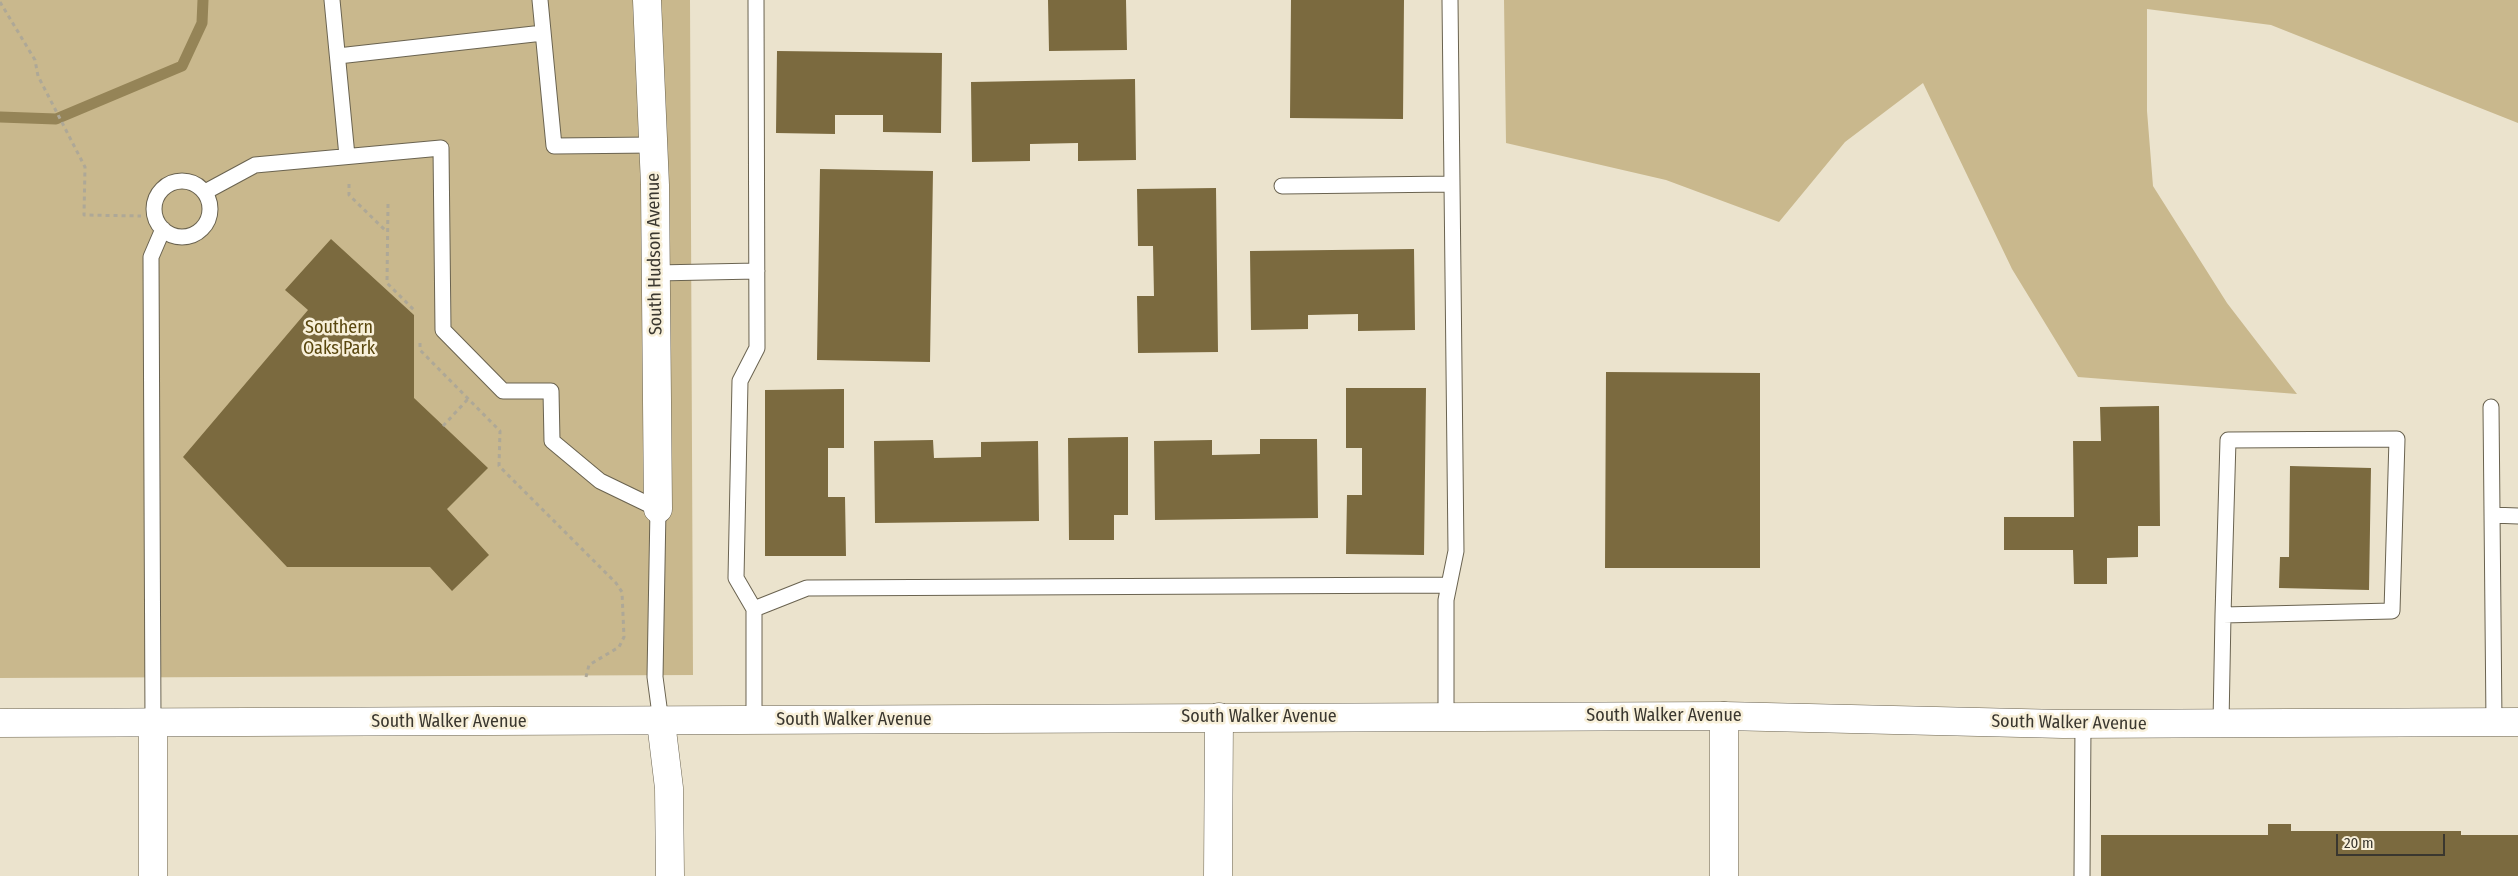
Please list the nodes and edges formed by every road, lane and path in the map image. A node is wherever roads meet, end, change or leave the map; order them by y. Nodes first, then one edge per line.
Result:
1 (332, 0) edge
2 (540, 0) edge
3 (647, 0) edge
4 (756, 0) edge
5 (1450, 0) edge
6 (0, 2) edge
7 (543, 33) junction
8 (338, 56) junction
9 (653, 145) junction
10 (347, 156) junction
11 (1452, 184) junction
12 (1282, 186) dead end
13 (205, 192) junction
14 (388, 204) dead end
15 (154, 216) junction
16 (163, 229) junction
17 (387, 232) junction
18 (757, 271) junction
19 (656, 273) junction
20 (419, 314) dead end
21 (420, 341) dead end
22 (468, 399) junction
23 (2491, 407) dead end
24 (444, 426) dead end
25 (658, 509) junction
26 (2492, 515) junction
27 (2518, 516) edge
28 (1449, 585) junction
29 (754, 609) junction
30 (2223, 614) junction
31 (586, 677) dead end
32 (1446, 716) junction
33 (1724, 716) junction
34 (1219, 717) junction
35 (754, 720) junction
36 (153, 722) junction
37 (661, 722) junction
38 (2506, 722) edge
39 (0, 724) edge
40 (2083, 724) junction
41 (2221, 724) junction
42 (153, 876) edge
43 (670, 876) edge
44 (1218, 876) edge
45 (1724, 876) edge
46 (2082, 876) edge

1 - 8 lane
2 - 7 lane
3 - 9 main road, South Hudson Avenue
4 - 18 lane
5 - 11 lane
6 - 15 path
7 - 8 lane
7 - 9 lane
8 - 10 lane
9 - 19 main road, South Hudson Avenue
10 - 13 lane
10 - 17 path
10 - 25 lane
11 - 12 lane
11 - 28 lane
13 - 15 lane
13 - 16 lane
14 - 17 path
15 - 16 lane
16 - 36 lane
17 - 20 path
18 - 19 lane
18 - 29 lane
19 - 25 main road, South Hudson Avenue
21 - 22 path
22 - 24 path
22 - 31 path
23 - 26 lane
25 - 37 lane
26 - 27 lane
26 - 38 lane
28 - 29 lane
28 - 32 lane
29 - 35 lane
30 - 30 lane
30 - 41 lane
32 - 33 main road, South Walker Avenue
32 - 34 main road, South Walker Avenue
33 - 40 main road, South Walker Avenue
33 - 45 main road
34 - 35 main road, South Walker Avenue
34 - 44 main road
35 - 37 main road, South Walker Avenue
36 - 37 main road, South Walker Avenue
36 - 39 main road, South Walker Avenue
36 - 42 main road
37 - 43 main road
38 - 41 main road, South Walker Avenue
40 - 41 main road, South Walker Avenue
40 - 46 lane

